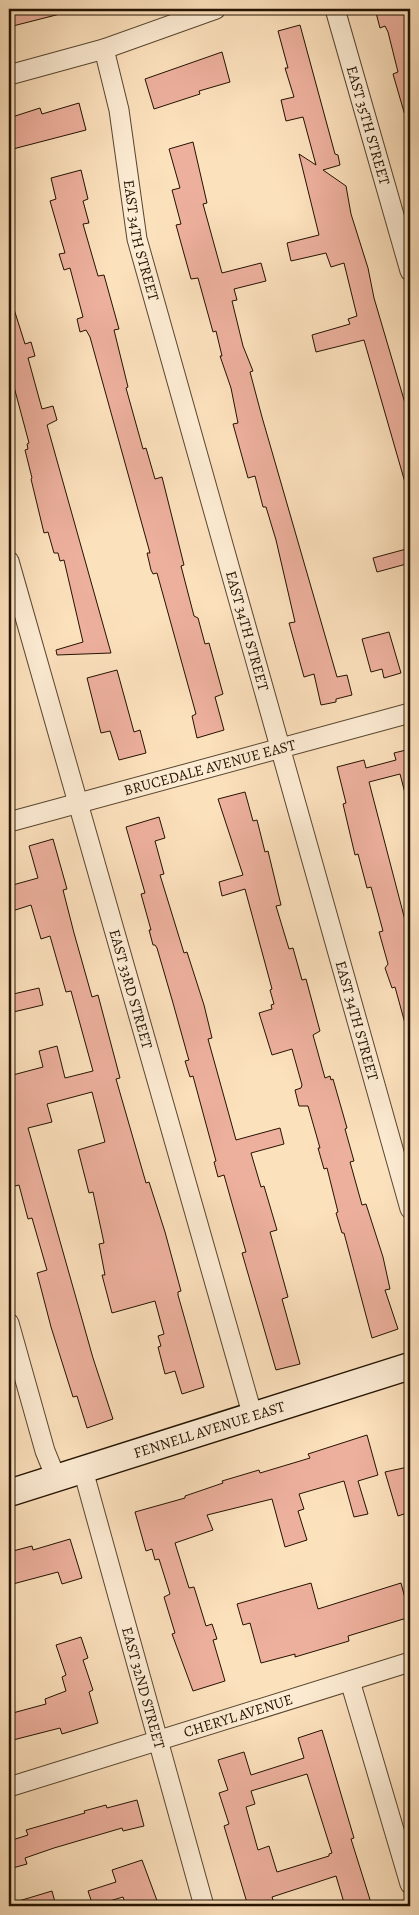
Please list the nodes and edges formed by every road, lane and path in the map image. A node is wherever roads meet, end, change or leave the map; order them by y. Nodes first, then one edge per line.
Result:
1 (216, 9) edge
2 (335, 9) edge
3 (104, 49) junction
4 (9, 75) edge
5 (410, 270) edge
6 (9, 561) edge
7 (410, 713) edge
8 (282, 747) junction
9 (79, 803) junction
10 (9, 822) edge
11 (410, 1209) edge
12 (9, 1323) edge
13 (410, 1366) edge
14 (252, 1417) junction
15 (83, 1470) junction
16 (56, 1478) junction
17 (9, 1493) edge
18 (410, 1662) edge
19 (350, 1681) junction
20 (158, 1740) junction
21 (9, 1787) edge
22 (410, 1884) edge
23 (204, 1906) edge

1 - 3 street
2 - 5 street, EAST 35TH STREET
3 - 4 street
3 - 8 street, EAST 34TH STREET
6 - 9 street, EAST 33RD STREET
7 - 8 street, BRUCEDALE AVENUE EAST
8 - 9 street, BRUCEDALE AVENUE EAST
8 - 11 street, EAST 34TH STREET
9 - 10 street, BRUCEDALE AVENUE EAST
9 - 14 street, EAST 33RD STREET
12 - 16 street
13 - 14 main road, FENNELL AVENUE EAST
14 - 15 main road, FENNELL AVENUE EAST
15 - 16 main road, FENNELL AVENUE EAST
15 - 20 street, EAST 32ND STREET
16 - 17 main road, FENNELL AVENUE EAST
18 - 19 street, CHERYL AVENUE
19 - 20 street, CHERYL AVENUE
19 - 22 street
20 - 21 street, CHERYL AVENUE
20 - 23 street, EAST 32ND STREET

